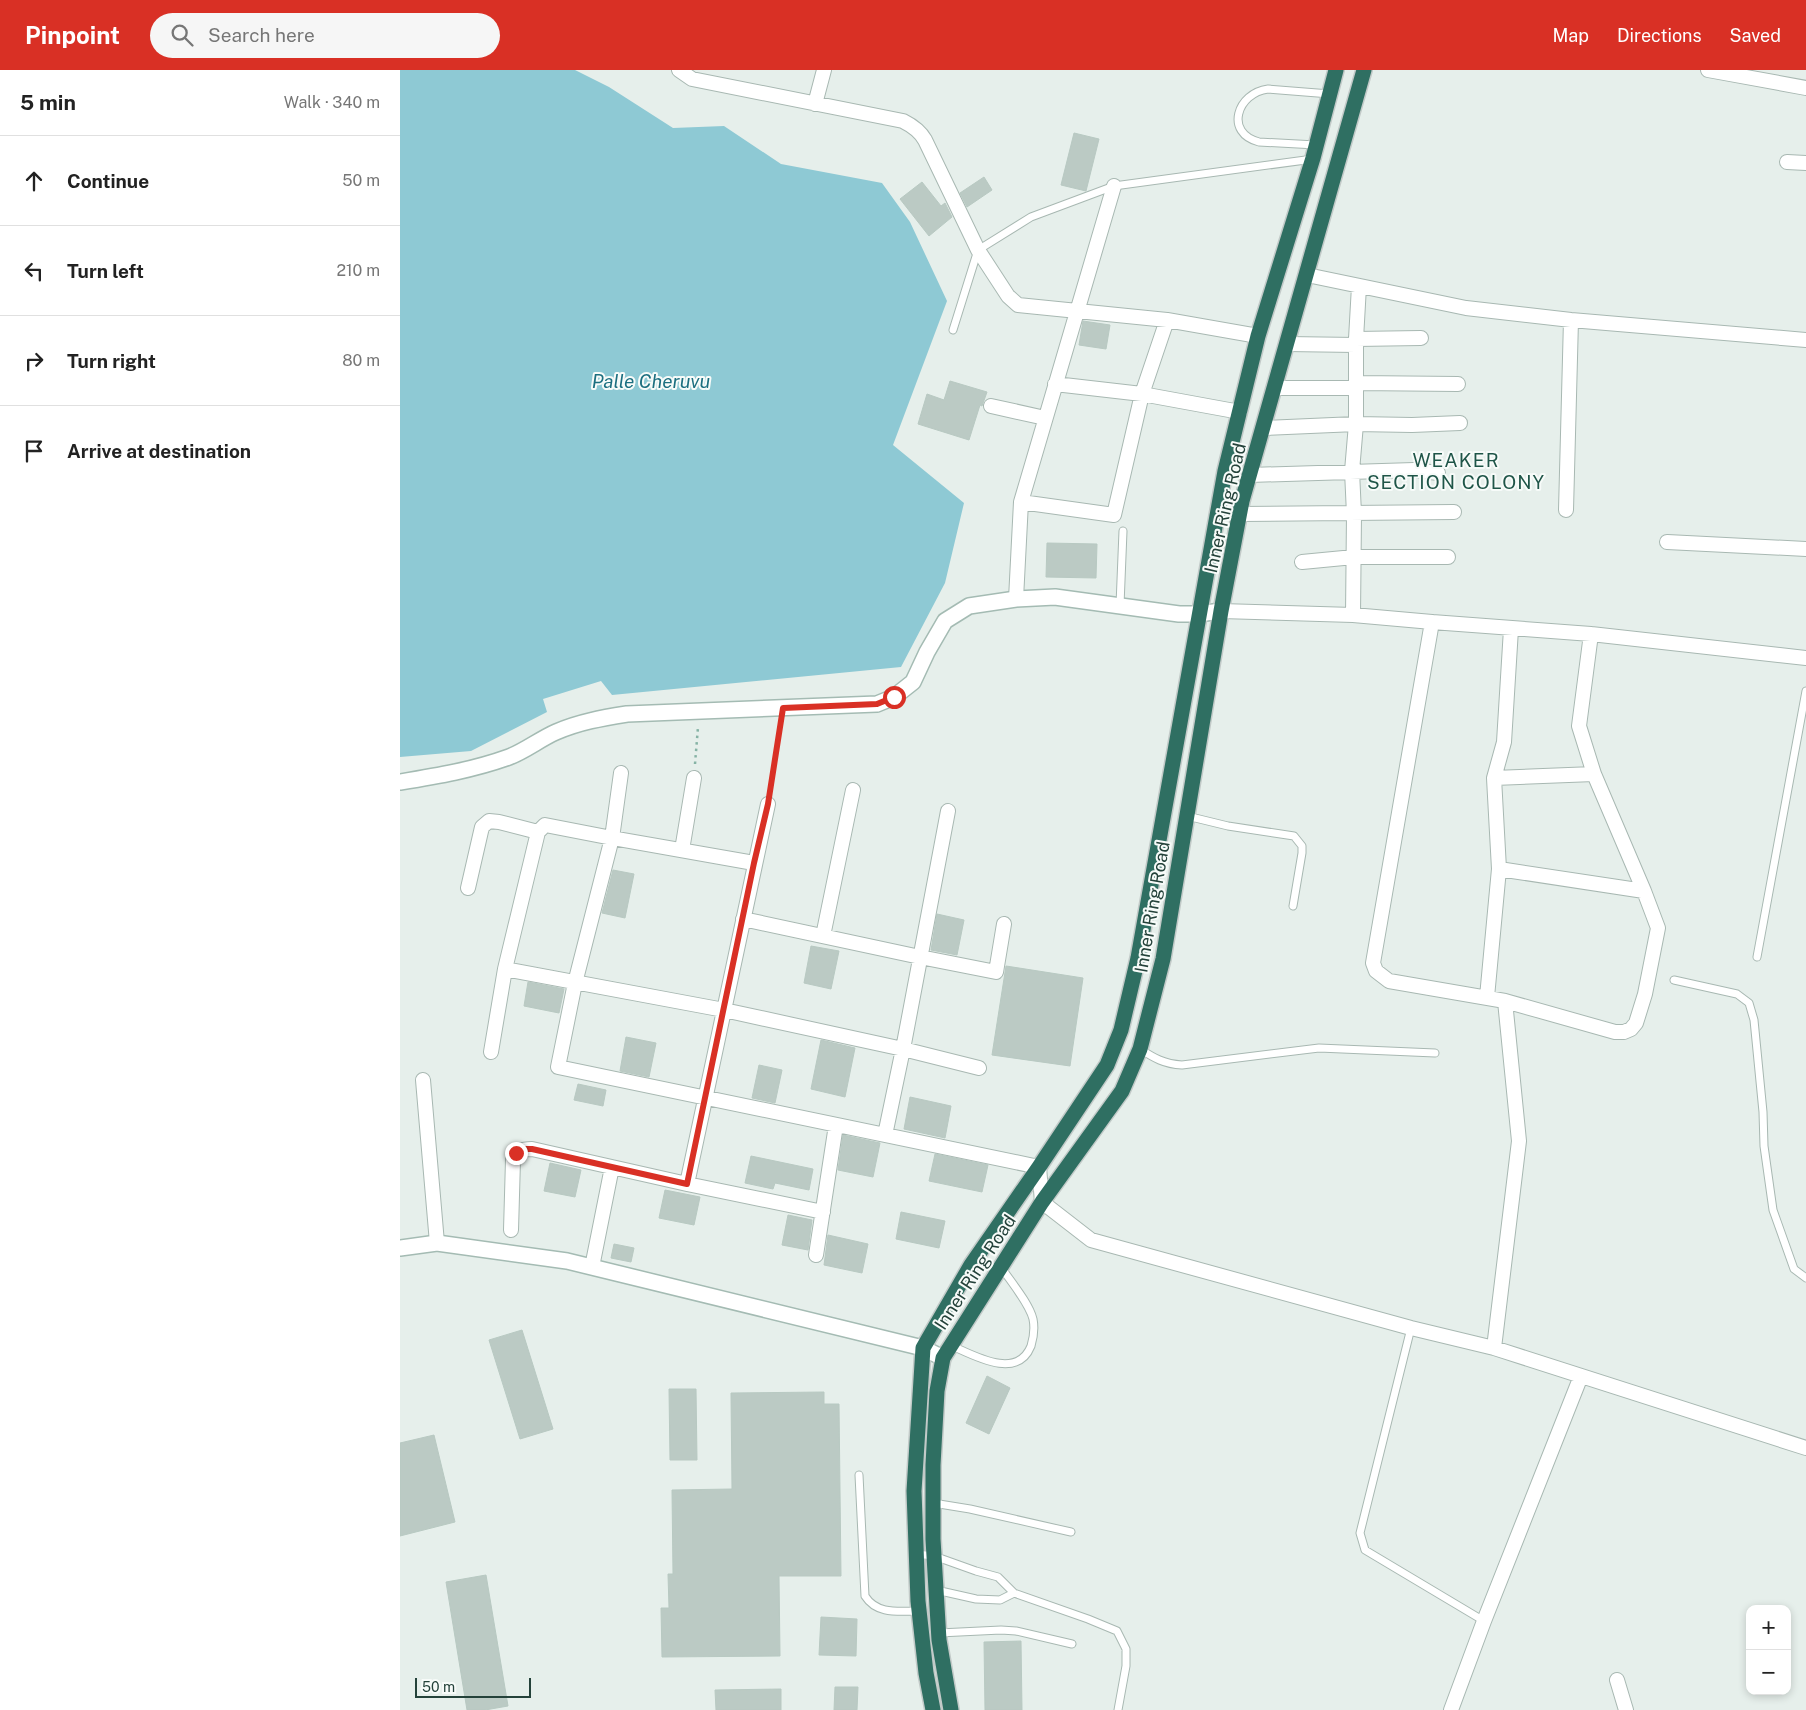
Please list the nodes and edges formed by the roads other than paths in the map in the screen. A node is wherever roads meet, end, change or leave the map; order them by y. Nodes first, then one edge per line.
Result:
1 (679, 70) edge
2 (824, 70) edge
3 (1336, 70) edge
4 (1364, 70) edge
5 (1708, 70) edge
6 (1732, 73) edge
7 (1806, 88) edge
8 (1330, 94) junction
9 (816, 104) junction
10 (1315, 152) junction
11 (1787, 162) dead end
12 (1806, 163) edge
13 (1114, 186) junction
14 (978, 250) junction
15 (1307, 275) junction
16 (1359, 286) junction
17 (1077, 311) junction
18 (1168, 320) junction
19 (1572, 320) junction
20 (953, 330) dead end
21 (1258, 336) junction
22 (1421, 338) dead end
23 (1806, 340) edge
24 (1356, 342) junction
25 (1288, 344) junction
26 (1055, 384) junction
27 (1458, 384) dead end
28 (1356, 385) junction
29 (1275, 388) junction
30 (1142, 394) junction
31 (991, 406) dead end
32 (1240, 412) junction
33 (1045, 418) junction
34 (1356, 424) junction
35 (1460, 424) dead end
36 (1264, 428) junction
37 (1352, 471) junction
38 (1438, 473) dead end
39 (1250, 475) junction
40 (1020, 502) junction
41 (1566, 510) dead end
42 (1454, 512) dead end
43 (1240, 514) junction
44 (1354, 514) junction
45 (1124, 531) dead end
46 (1667, 542) dead end
47 (1806, 549) edge
48 (1354, 557) junction
49 (1448, 557) dead end
50 (1302, 562) dead end
51 (1016, 598) junction
52 (1120, 604) junction
53 (1221, 612) junction
54 (1198, 614) junction
55 (1353, 615) junction
56 (1432, 622) junction
57 (1511, 629) junction
58 (1591, 634) junction
59 (1806, 658) edge
60 (1806, 691) edge
61 (621, 773) dead end
62 (1594, 774) junction
63 (694, 778) road end
64 (1494, 778) junction
65 (400, 782) edge
66 (853, 790) dead end
67 (768, 804) road end
68 (948, 811) dead end
69 (1187, 816) junction
70 (538, 832) junction
71 (612, 838) junction
72 (682, 850) junction
73 (754, 863) junction
74 (1499, 869) junction
75 (468, 888) dead end
76 (1644, 891) junction
77 (1293, 906) dead end
78 (743, 919) junction
79 (1004, 924) dead end
80 (823, 936) junction
81 (1757, 957) dead end
82 (920, 958) junction
83 (505, 969) junction
84 (1674, 980) dead end
85 (575, 983) junction
86 (1487, 997) junction
87 (1505, 1002) junction
88 (724, 1010) junction
89 (903, 1049) junction
90 (1140, 1049) junction
91 (491, 1052) dead end
92 (1435, 1052) dead end
93 (979, 1068) dead end
94 (423, 1080) dead end
95 (705, 1097) junction
96 (836, 1125) junction
97 (885, 1135) junction
98 (612, 1167) junction
99 (1039, 1167) junction
100 (687, 1184) junction
101 (1042, 1202) junction
102 (823, 1212) junction
103 (511, 1230) dead end
104 (437, 1243) junction
105 (400, 1248) edge
106 (816, 1255) dead end
107 (592, 1267) junction
108 (1001, 1267) junction
109 (1806, 1278) edge
110 (1411, 1328) junction
111 (923, 1348) junction
112 (1494, 1348) junction
113 (947, 1351) junction
114 (1581, 1376) junction
115 (1806, 1448) edge
116 (859, 1475) dead end
117 (933, 1503) junction
118 (1071, 1532) dead end
119 (916, 1554) junction
120 (934, 1556) junction
121 (936, 1590) junction
122 (1014, 1593) junction
123 (919, 1611) junction
124 (1484, 1621) junction
125 (939, 1633) junction
126 (1072, 1644) dead end
127 (1617, 1680) dead end
128 (933, 1710) edge
129 (951, 1710) edge
130 (1118, 1710) edge
131 (1451, 1710) edge
132 (1626, 1710) edge

1 - 9 street
2 - 9 street
3 - 8 highway, Inner Ring Road
4 - 15 highway, Inner Ring Road
5 - 6 street
6 - 7 street
8 - 10 highway, Inner Ring Road
8 - 10 lane
9 - 14 street
10 - 13 lane
10 - 21 highway, Inner Ring Road
11 - 12 street
13 - 14 lane
13 - 17 street
14 - 17 street
14 - 20 lane
15 - 16 street
15 - 25 highway, Inner Ring Road
16 - 19 street
16 - 24 street
17 - 18 street
17 - 26 street
18 - 21 street
18 - 30 street
19 - 23 street
19 - 41 street
21 - 32 highway, Inner Ring Road
22 - 24 street
24 - 25 street
24 - 28 street
25 - 29 highway, Inner Ring Road
26 - 30 street
26 - 33 street
27 - 28 street
28 - 29 street
28 - 34 street
29 - 36 highway, Inner Ring Road
30 - 32 street
30 - 40 street
31 - 33 street
32 - 54 highway, Inner Ring Road
33 - 40 street
34 - 35 street
34 - 36 street
34 - 37 street
36 - 39 highway, Inner Ring Road
37 - 38 street
37 - 39 street
37 - 44 street
39 - 43 highway, Inner Ring Road
40 - 51 street
42 - 44 street
43 - 44 street
43 - 53 highway, Inner Ring Road
44 - 48 street
45 - 52 lane
46 - 47 street
48 - 49 street
48 - 50 street
48 - 55 street
51 - 52 street
51 - 65 street
52 - 54 street
53 - 54 street
53 - 55 street
53 - 69 highway, Inner Ring Road
54 - 99 highway, Inner Ring Road
55 - 56 street
56 - 57 street
56 - 86 street
57 - 58 street
57 - 64 street
58 - 59 street
58 - 62 street
60 - 81 lane
61 - 71 street
62 - 64 street
62 - 76 street
63 - 72 street
64 - 74 street
66 - 80 street
67 - 73 street
68 - 82 street
69 - 77 lane
69 - 90 highway, Inner Ring Road
70 - 71 street
70 - 75 street
70 - 83 street
71 - 72 street
71 - 85 street
72 - 73 street
73 - 78 street
74 - 76 street
74 - 86 street
76 - 87 street
78 - 80 street
78 - 88 street
79 - 82 street
80 - 82 street
82 - 89 street
83 - 85 street
83 - 91 street
84 - 109 lane
85 - 88 street
85 - 95 street
86 - 87 street
87 - 112 street
88 - 89 street
88 - 95 street
89 - 93 street
89 - 97 street
90 - 92 lane
90 - 101 highway, Inner Ring Road
94 - 104 street
95 - 96 street
95 - 100 street
96 - 97 street
96 - 102 street
97 - 99 street
98 - 100 street
98 - 103 street
98 - 107 street
99 - 101 street
99 - 111 highway, Inner Ring Road
100 - 102 street
101 - 108 highway, Inner Ring Road
101 - 110 street
102 - 106 street
104 - 105 street
104 - 107 street
107 - 111 street
108 - 113 highway, Inner Ring Road
108 - 113 lane
110 - 112 street
110 - 124 lane
111 - 113 street
111 - 119 highway, Inner Ring Road
112 - 114 street
113 - 117 highway, Inner Ring Road
114 - 115 street
114 - 124 street
116 - 123 lane
117 - 118 lane
117 - 120 highway, Inner Ring Road
119 - 120 lane
119 - 123 highway, Inner Ring Road
120 - 121 highway, Inner Ring Road
120 - 122 lane
121 - 122 lane
121 - 125 highway, Inner Ring Road
122 - 130 lane
123 - 128 highway, Inner Ring Road
124 - 131 street
125 - 126 lane
125 - 129 highway, Inner Ring Road
127 - 132 street

